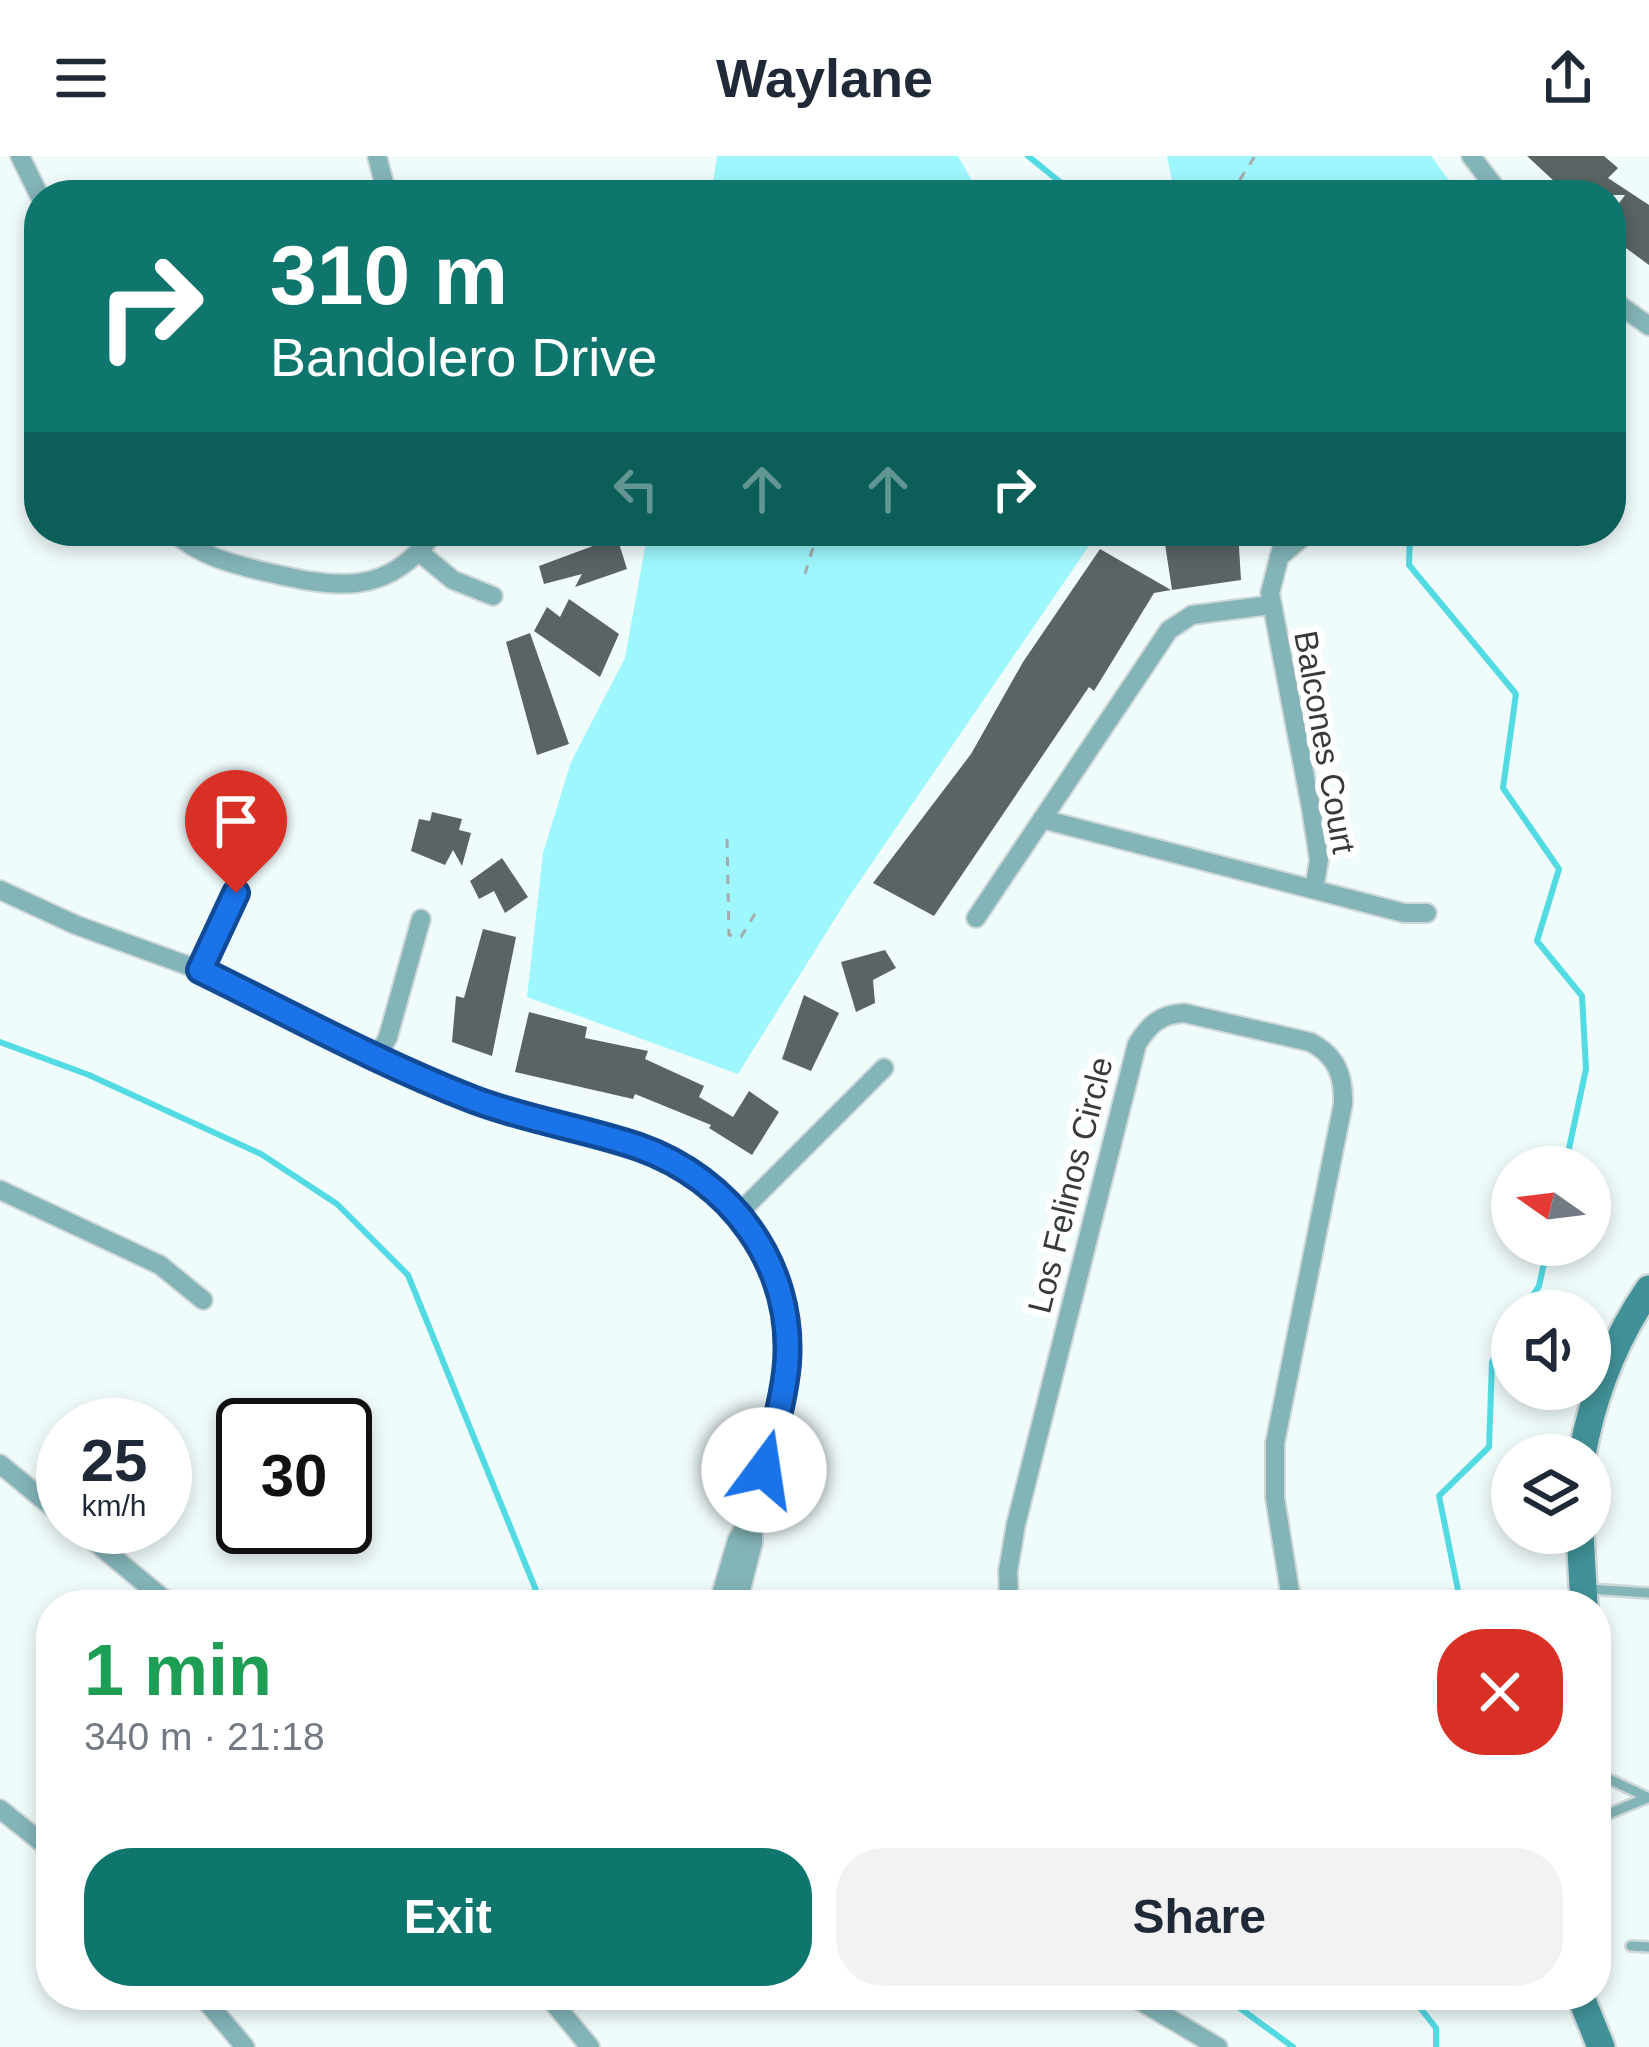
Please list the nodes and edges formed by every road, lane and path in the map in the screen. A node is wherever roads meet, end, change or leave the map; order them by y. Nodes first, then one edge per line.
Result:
1 (1471, 156) edge
2 (1490, 180) edge
3 (193, 546) edge
4 (423, 546) edge
5 (813, 546) edge
6 (1282, 546) edge
7 (1292, 546) edge
8 (419, 551) junction
9 (1279, 557) junction
10 (805, 574) dead end
11 (493, 596) dead end
12 (1271, 605) junction
13 (1042, 819) junction
14 (727, 838) dead end
15 (1314, 889) junction
16 (0, 890) edge
17 (236, 893) dead end
18 (756, 912) dead end
19 (1427, 913) dead end
20 (976, 918) dead end
21 (421, 920) dead end
22 (200, 970) junction
23 (378, 1056) junction
24 (884, 1068) dead end
25 (3, 1198) edge
26 (739, 1214) junction
27 (1649, 1289) edge
28 (203, 1300) dead end
29 (1639, 1327) edge
30 (1587, 1434) edge
31 (0, 1464) edge
32 (36, 1494) edge
33 (753, 1514) junction
34 (110, 1554) edge
35 (1581, 1554) edge
36 (153, 1590) edge
37 (722, 1590) edge
38 (741, 1590) edge
39 (1009, 1590) edge
40 (1290, 1590) edge
41 (1584, 1590) edge
42 (1649, 1593) edge
43 (1611, 1595) edge
44 (1611, 1780) edge
45 (1648, 1798) edge
46 (0, 1810) edge
47 (1611, 1813) edge
48 (36, 1838) edge
49 (1631, 1946) dead end
50 (1649, 1947) edge
51 (213, 2010) edge
52 (559, 2010) edge
53 (1155, 2010) edge
54 (1586, 2010) edge
55 (244, 2047) edge
56 (590, 2047) edge
57 (1218, 2047) edge
58 (1601, 2047) edge

1 - 2 street
3 - 8 street
4 - 8 street
5 - 10 path
6 - 9 street, Balcones Court
7 - 9 street
8 - 11 street
9 - 12 street, Balcones Court
12 - 13 street, Balcones Court
12 - 15 street, Balcones Court
13 - 15 street, Balcones Court
13 - 20 street, Balcones Court
14 - 18 path
15 - 19 street, Balcones Court
16 - 22 street
17 - 22 street
21 - 23 street
22 - 23 street
23 - 26 street
24 - 26 street
25 - 28 street
26 - 33 street
27 - 29 street
29 - 30 street
31 - 32 street
33 - 37 street
33 - 38 street
34 - 36 street
35 - 41 street
39 - 40 street, Los Felinos Circle
42 - 43 lane
44 - 45 lane
45 - 47 lane
46 - 48 street
49 - 50 lane
51 - 55 street
52 - 56 street
53 - 57 street
54 - 58 street

